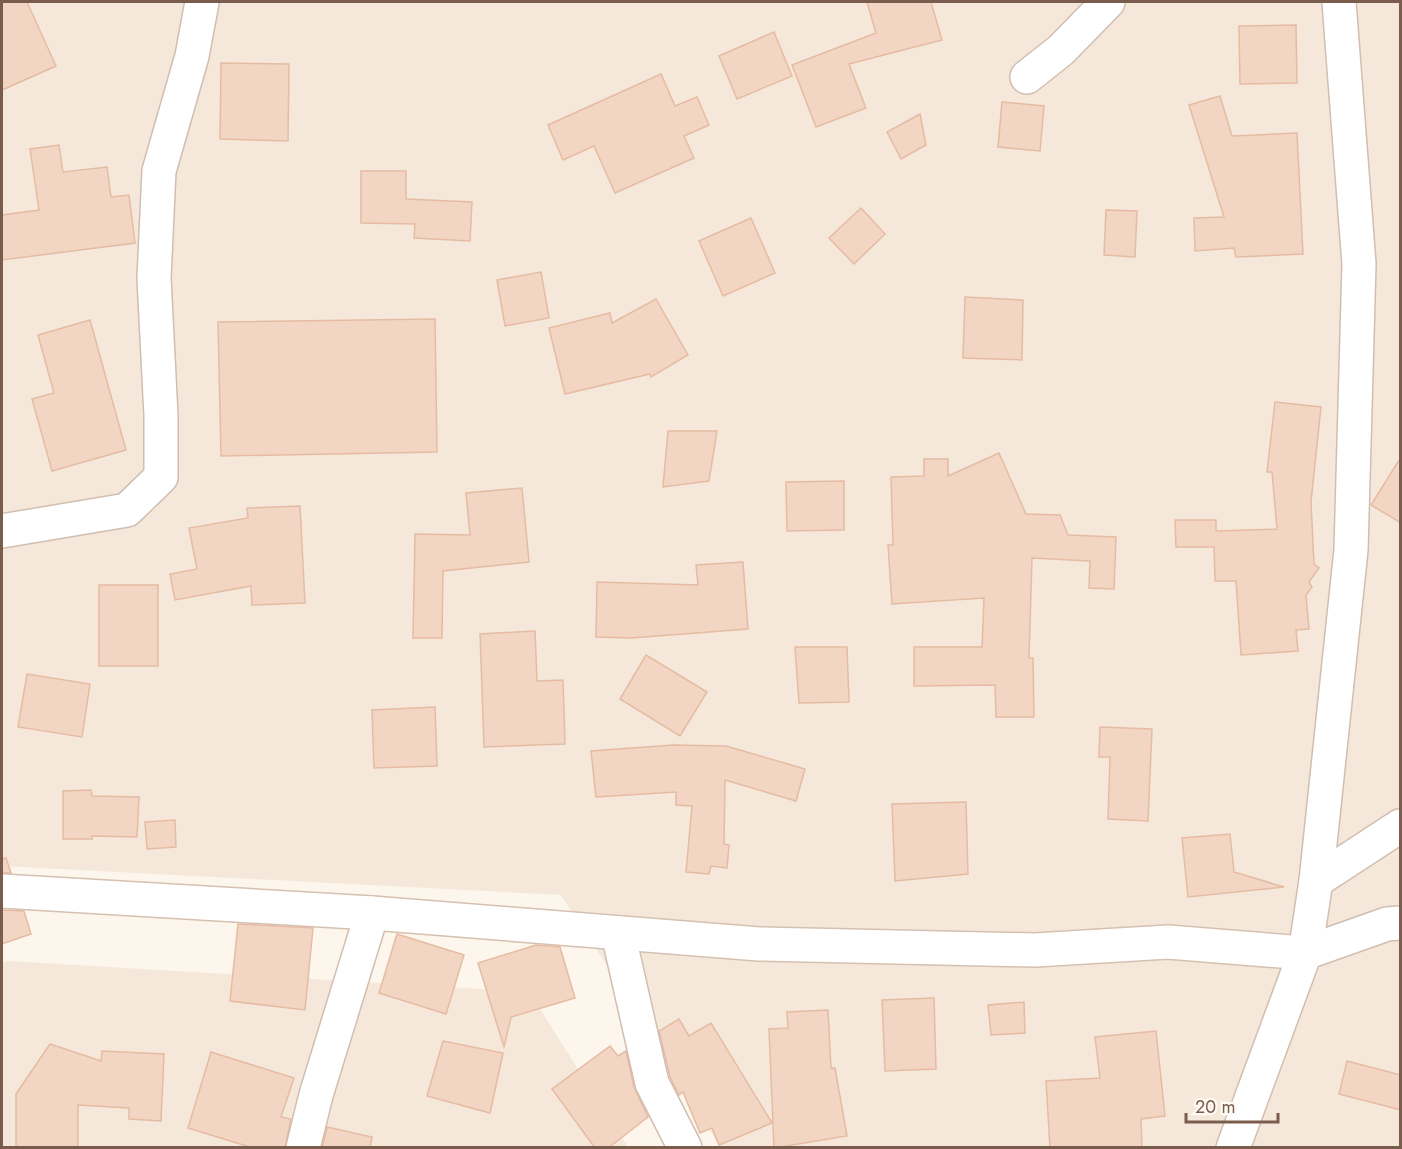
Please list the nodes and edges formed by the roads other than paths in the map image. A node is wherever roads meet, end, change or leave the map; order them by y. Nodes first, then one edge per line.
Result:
1 (202, 2) edge
2 (1108, 2) edge
3 (1339, 2) edge
4 (1027, 77) dead end
5 (2, 531) edge
6 (1401, 826) edge
7 (1316, 881) junction
8 (2, 891) edge
9 (372, 913) junction
10 (1401, 923) edge
11 (618, 933) junction
12 (1305, 953) junction
13 (303, 1148) edge
14 (686, 1148) edge
15 (1233, 1148) edge

1 - 5 street
2 - 4 street
3 - 7 street
6 - 7 street
7 - 12 street
8 - 9 street
9 - 11 street
9 - 13 street
10 - 12 street
11 - 12 street
11 - 14 street
12 - 15 street

